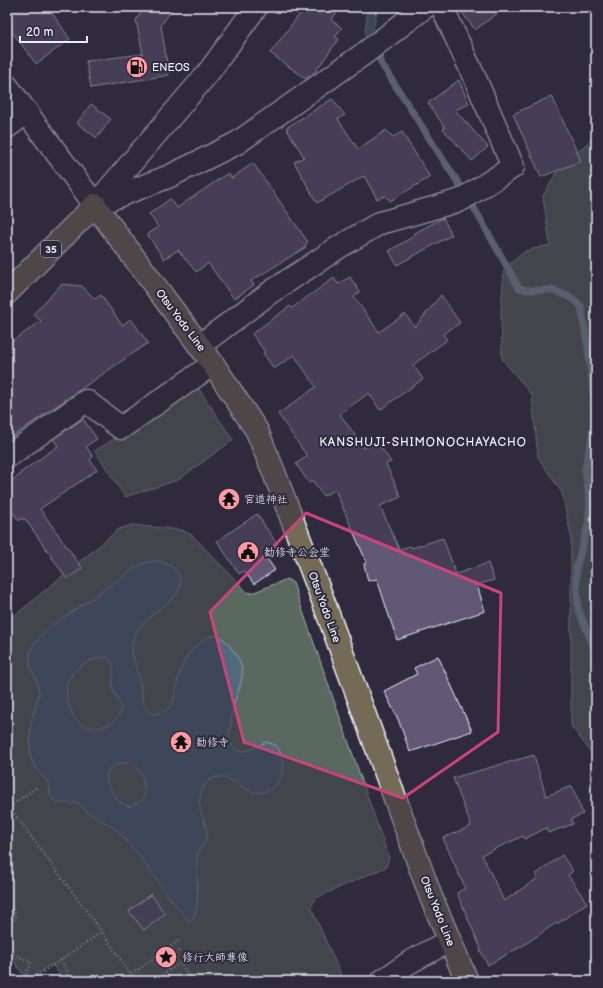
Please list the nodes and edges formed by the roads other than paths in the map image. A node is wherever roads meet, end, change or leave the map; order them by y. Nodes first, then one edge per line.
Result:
1 (425, 7) edge
2 (442, 7) edge
3 (252, 9) edge
4 (7, 86) edge
5 (27, 112) junction
6 (7, 127) edge
7 (95, 205) junction
8 (7, 293) edge
9 (200, 345) junction
10 (213, 364) junction
11 (7, 457) edge
12 (449, 941) junction
13 (382, 981) edge
14 (467, 981) edge

1 - 7 street
2 - 9 street
3 - 7 street
4 - 5 street
5 - 6 street
5 - 7 street
7 - 8 main road, 35
7 - 9 main road, Otsu Yodo Line
9 - 10 main road, Otsu Yodo Line
10 - 11 street
10 - 12 main road, Otsu Yodo Line
12 - 13 street
12 - 14 main road, Otsu Yodo Line

